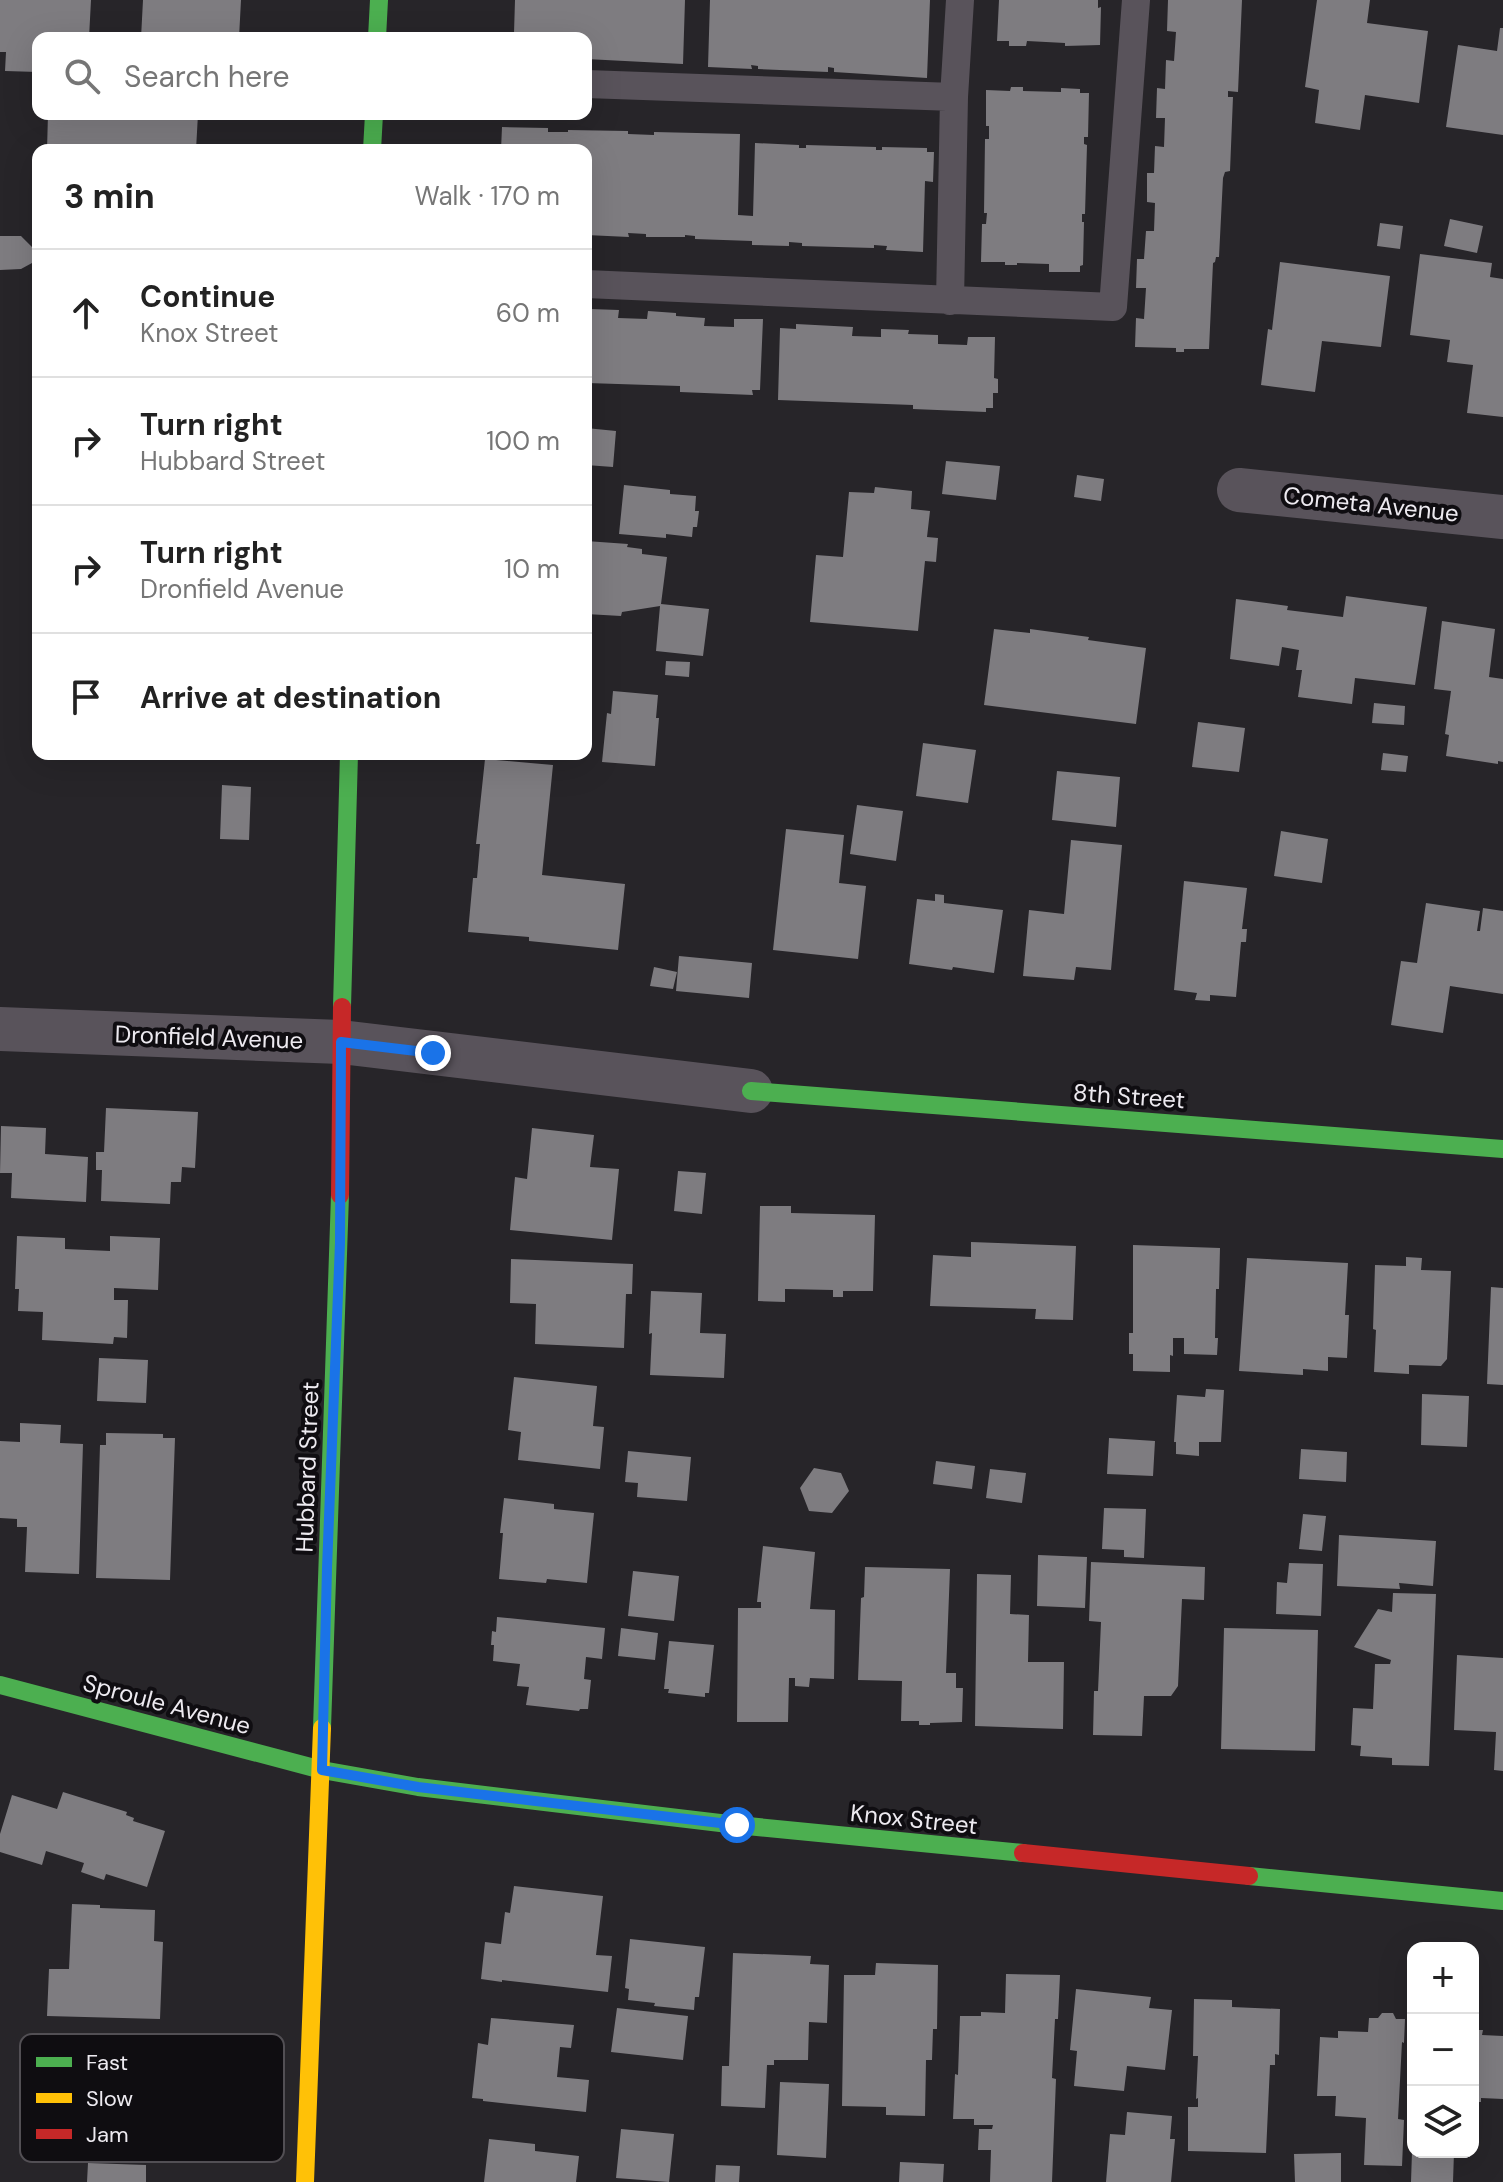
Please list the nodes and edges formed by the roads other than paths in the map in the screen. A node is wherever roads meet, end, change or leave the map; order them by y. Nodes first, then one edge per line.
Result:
1 (379, 0) edge
2 (960, 0) edge
3 (1136, 0) edge
4 (377, 32) edge
5 (592, 84) edge
6 (954, 97) junction
7 (374, 120) edge
8 (372, 144) edge
9 (592, 284) edge
10 (950, 301) junction
11 (1239, 490) dead end
12 (1503, 517) edge
13 (349, 760) edge
14 (0, 1029) edge
15 (341, 1042) junction
16 (751, 1091) joint
17 (1503, 1149) edge
18 (0, 1685) edge
19 (322, 1770) junction
20 (1503, 1901) edge
21 (305, 2182) edge

1 - 4 street
2 - 6 lane
3 - 10 lane
5 - 6 lane
6 - 10 lane
7 - 8 street
9 - 10 lane
11 - 12 street, Cometa Avenue
13 - 15 street, Hubbard Street
14 - 15 street, Dronfield Avenue
15 - 16 street, Dronfield Avenue
15 - 19 street, Hubbard Street
16 - 17 street, 8th Street
18 - 19 street, Sproule Avenue
19 - 20 street, Knox Street
19 - 21 street, Hubbard Street

